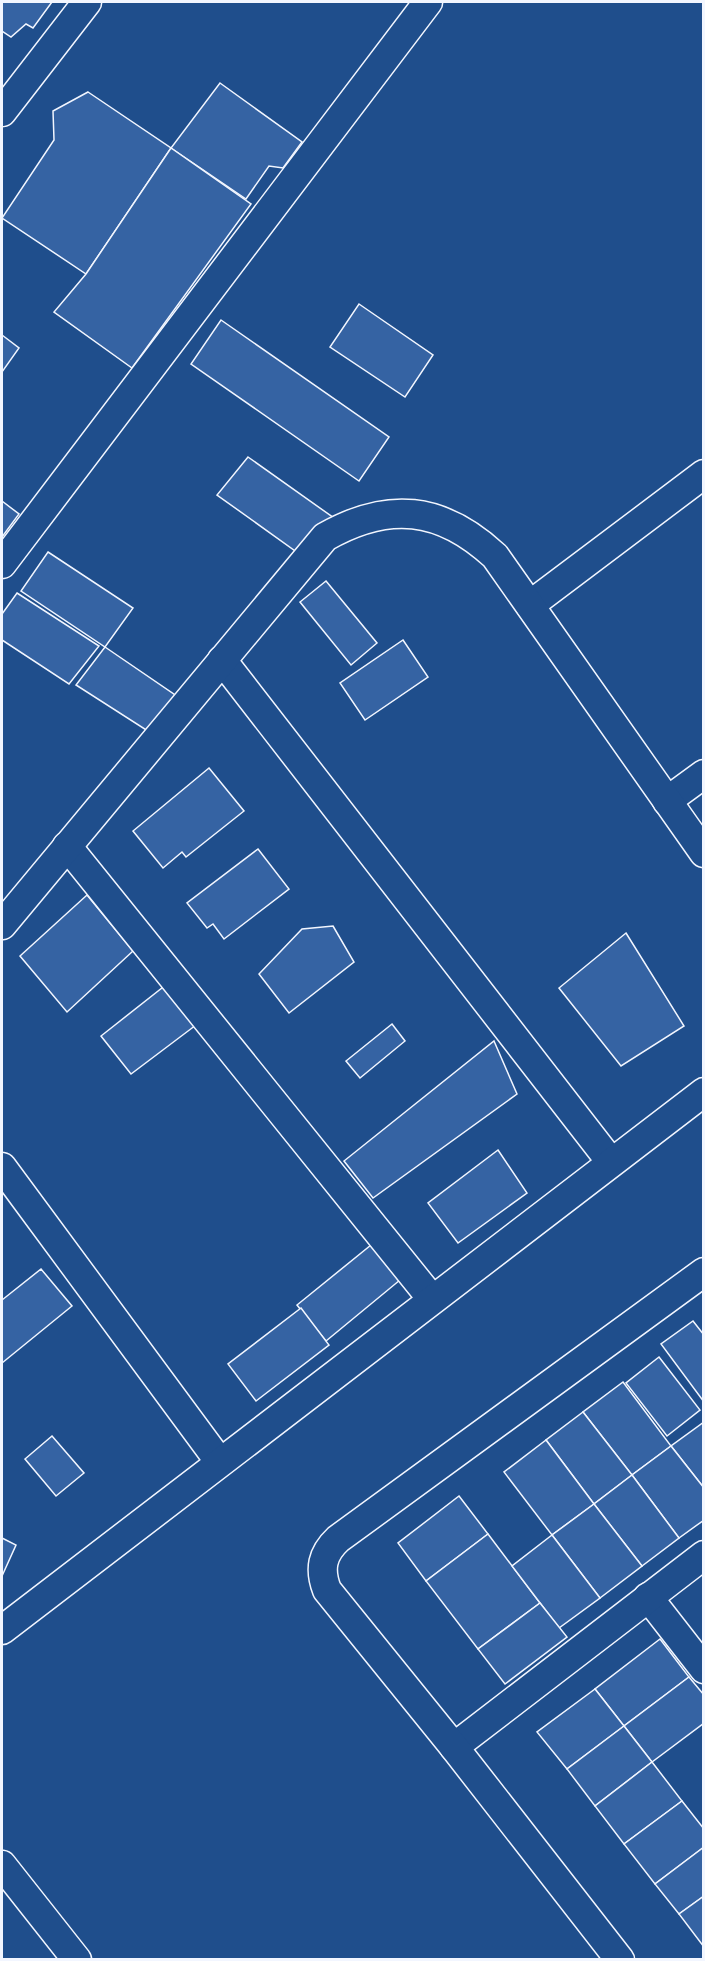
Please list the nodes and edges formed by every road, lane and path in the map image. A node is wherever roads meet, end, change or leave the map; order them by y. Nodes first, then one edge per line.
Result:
1 (87, 2) edge
2 (428, 2) edge
3 (2, 112) edge
4 (704, 474) edge
5 (2, 564) edge
6 (530, 605) junction
7 (222, 660) junction
8 (704, 774) edge
9 (667, 801) junction
10 (67, 846) junction
11 (704, 853) edge
12 (2, 925) edge
13 (704, 1092) edge
14 (611, 1162) junction
15 (2, 1167) edge
16 (704, 1272) edge
17 (432, 1299) junction
18 (219, 1461) junction
19 (704, 1555) edge
20 (648, 1597) junction
21 (4, 1624) edge
22 (704, 1669) edge
23 (454, 1747) junction
24 (2, 1864) edge
25 (77, 1959) edge
26 (620, 1959) edge

1 - 3 street
2 - 5 street
4 - 6 street
6 - 7 street
6 - 9 street
7 - 10 street
7 - 14 street
8 - 9 street
9 - 11 street
10 - 12 street
10 - 17 street
13 - 14 street
14 - 17 street
15 - 18 street
16 - 23 street
17 - 18 street
18 - 21 street
19 - 20 street
20 - 22 street
20 - 23 street
23 - 26 street
24 - 25 street

